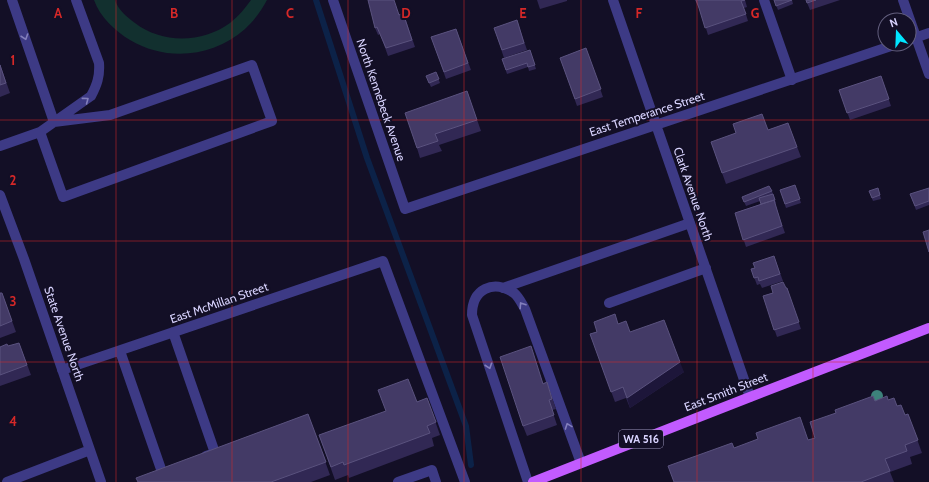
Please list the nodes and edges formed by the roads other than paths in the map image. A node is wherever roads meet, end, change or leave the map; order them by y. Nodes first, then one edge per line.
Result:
1 (12, 0) edge
2 (76, 0) edge
3 (332, 0) edge
4 (613, 0) edge
5 (764, 0) edge
6 (903, 0) edge
7 (906, 12) edge
8 (929, 33) edge
9 (917, 37) edge
10 (917, 49) edge
11 (877, 51) edge
12 (929, 74) edge
13 (792, 80) junction
14 (54, 122) junction
15 (656, 125) junction
16 (40, 132) junction
17 (0, 146) edge
18 (0, 195) edge
19 (405, 209) joint
20 (690, 224) junction
21 (706, 268) junction
22 (503, 288) junction
23 (609, 303) dead end
24 (929, 328) edge
25 (173, 332) junction
26 (120, 351) junction
27 (62, 370) junction
28 (750, 396) junction
29 (90, 450) junction
30 (195, 460) edge
31 (581, 463) junction
32 (162, 472) edge
33 (27, 478) edge
34 (7, 482) edge
35 (101, 482) edge
36 (398, 482) edge
37 (436, 482) edge
38 (465, 482) edge
39 (528, 482) edge
40 (533, 482) edge

1 -> 14 street
14 -> 2 street
3 - 19 street, North Kennebeck Avenue
4 - 15 street, Clark Avenue North
5 - 13 street
6 - 7 street
8 - 9 street
10 - 12 street
11 - 13 street, East Temperance Street
13 - 15 street, East Temperance Street
14 - 16 street
14 - 16 street
15 - 19 street, East Temperance Street
15 - 20 street, Clark Avenue North
16 - 17 street
18 - 27 street, State Avenue North
20 - 21 street, Clark Avenue North
20 - 22 street
21 - 23 street
21 - 28 street, Clark Avenue North
31 -> 22 street
22 -> 39 street
24 - 28 main road, East Smith Street / WA 516
25 - 26 street, East McMillan Street
25 - 30 street
25 - 38 street, East McMillan Street
26 - 27 street, East McMillan Street
26 - 32 street
27 - 29 street, State Avenue North
28 - 31 main road, East Smith Street / WA 516
29 - 33 street
29 - 35 street, State Avenue North
31 - 40 main road, East Smith Street / WA 516
33 - 34 street
36 - 37 street

